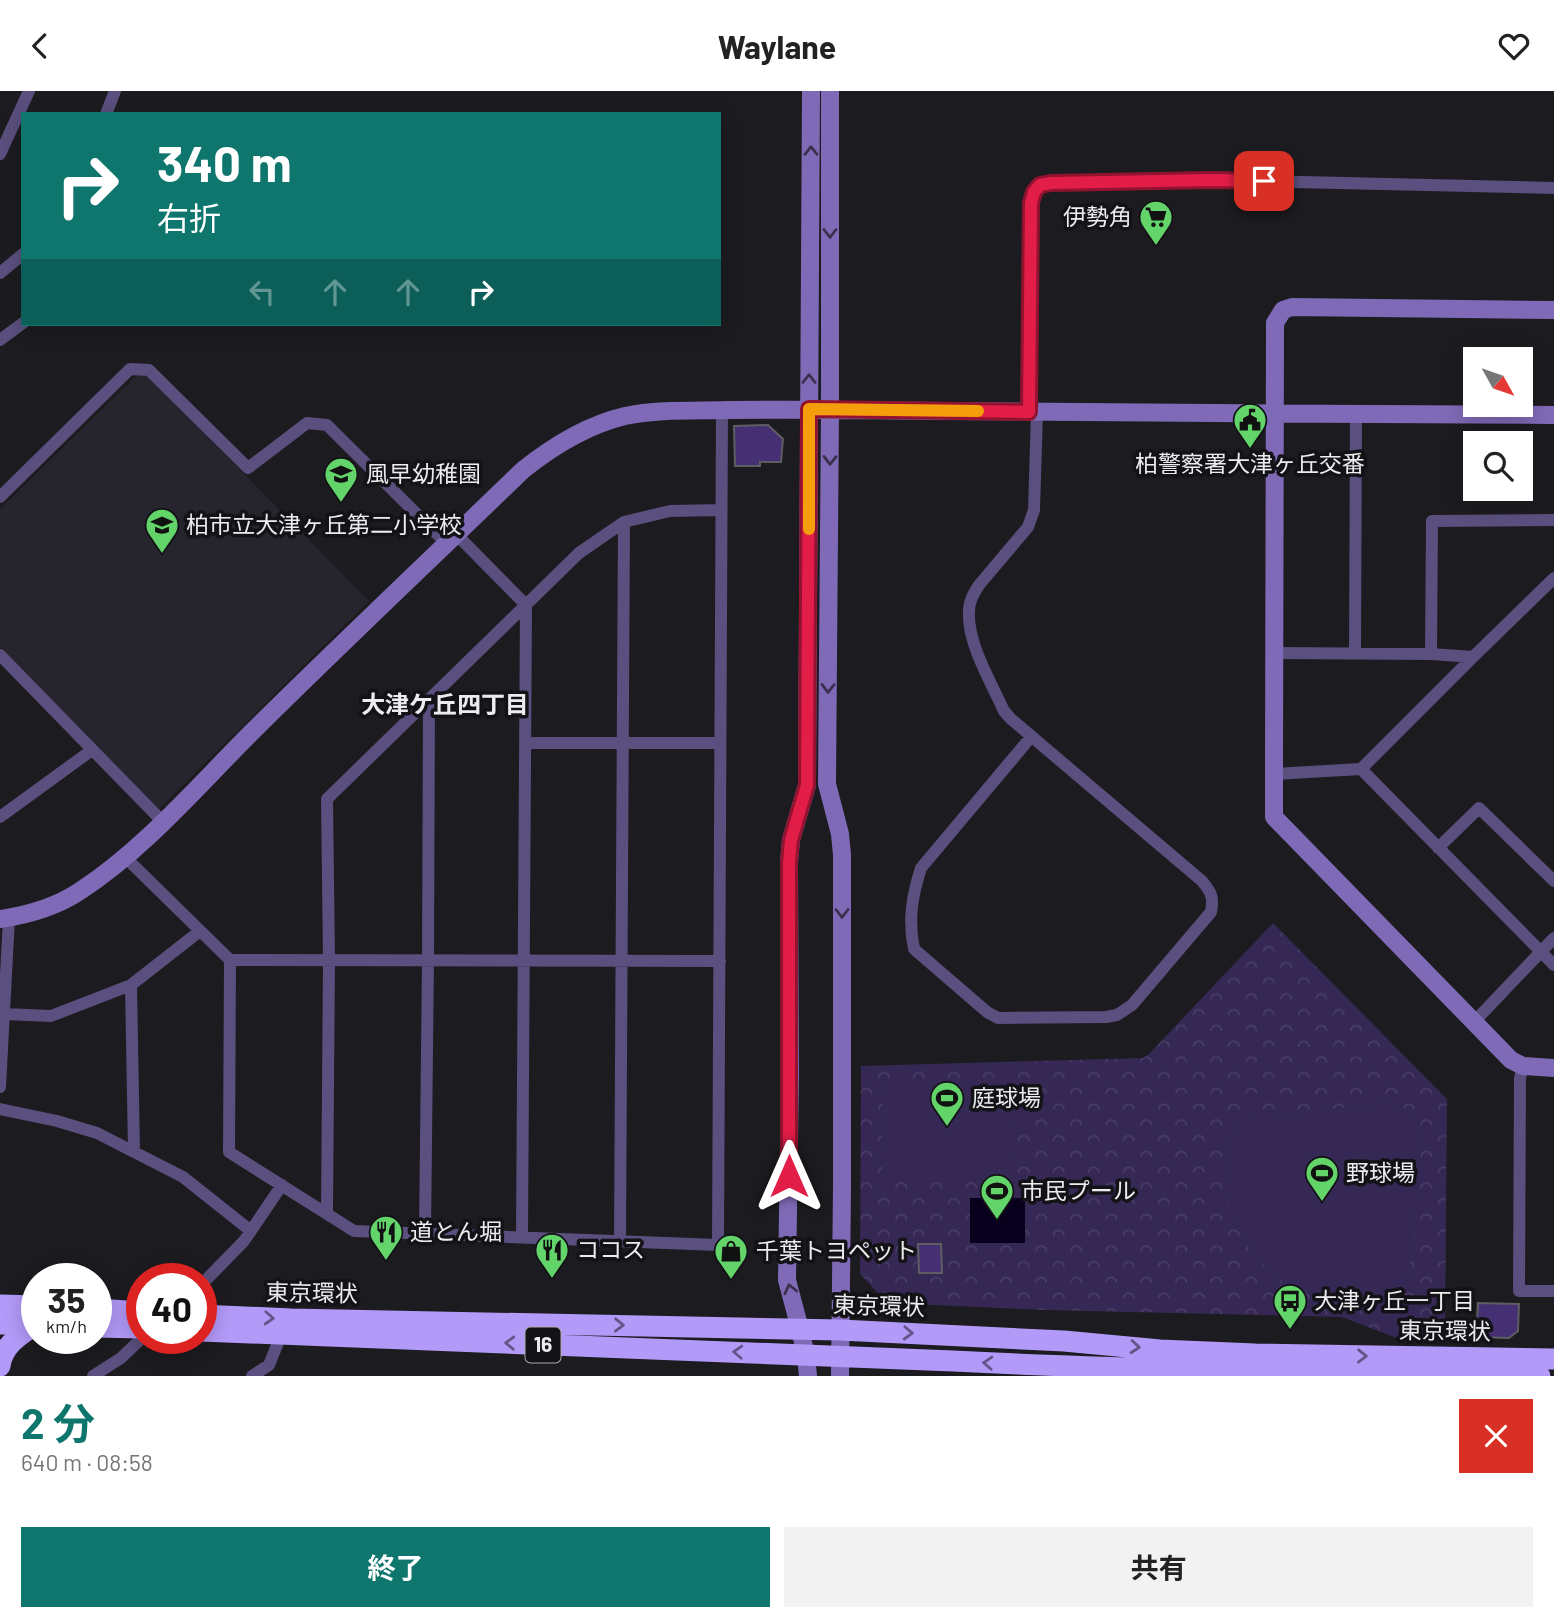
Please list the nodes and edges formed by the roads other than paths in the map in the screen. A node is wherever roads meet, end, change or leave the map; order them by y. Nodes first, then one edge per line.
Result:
1 (29, 91) edge
2 (115, 91) edge
3 (811, 91) edge
4 (830, 91) edge
5 (107, 112) edge
6 (0, 154) edge
7 (1554, 188) edge
8 (21, 256) edge
9 (0, 273) edge
10 (1554, 310) edge
11 (21, 324) edge
12 (0, 340) edge
13 (809, 409) junction
14 (722, 410) junction
15 (830, 410) junction
16 (1033, 412) junction
17 (1275, 413) junction
18 (1356, 414) junction
19 (1554, 415) edge
20 (0, 497) edge
21 (721, 510) junction
22 (1554, 520) edge
23 (624, 522) junction
24 (451, 539) junction
25 (1554, 578) edge
26 (526, 605) junction
27 (1274, 653) junction
28 (1355, 654) junction
29 (1431, 654) junction
30 (0, 655) edge
31 (1474, 657) junction
32 (429, 700) junction
33 (1031, 737) junction
34 (525, 743) junction
35 (623, 743) junction
36 (720, 743) junction
37 (93, 750) junction
38 (1361, 769) junction
39 (1273, 774) junction
40 (2, 812) edge
41 (163, 822) junction
42 (1438, 848) junction
43 (125, 857) junction
44 (1554, 881) edge
45 (5, 919) edge
46 (200, 931) junction
47 (1554, 938) edge
48 (1539, 952) junction
49 (230, 960) junction
50 (329, 960) junction
51 (428, 960) junction
52 (524, 961) junction
53 (720, 961) junction
54 (622, 962) junction
55 (1554, 965) edge
56 (131, 985) junction
57 (4, 1014) junction
58 (1474, 1022) junction
59 (1523, 1066) junction
60 (1554, 1068) edge
61 (0, 1087) edge
62 (0, 1109) edge
63 (134, 1152) junction
64 (282, 1185) junction
65 (327, 1212) junction
66 (251, 1231) junction
67 (425, 1233) junction
68 (522, 1237) junction
69 (620, 1240) junction
70 (217, 1269) edge
71 (1554, 1291) edge
72 (0, 1305) edge
73 (21, 1313) edge
74 (217, 1316) edge
75 (21, 1321) edge
76 (0, 1324) edge
77 (800, 1329) junction
78 (840, 1331) junction
79 (217, 1332) edge
80 (21, 1333) edge
81 (281, 1335) junction
82 (126, 1353) edge
83 (1554, 1359) edge
84 (807, 1366) edge
85 (0, 1367) edge
86 (840, 1367) edge
87 (1, 1376) edge
88 (93, 1376) edge
89 (252, 1376) edge
90 (1540, 1376) edge

1 - 6 street
2 - 5 street
13 -> 3 street
4 -> 15 street
7 - 16 street
8 - 9 street
10 - 17 street
11 - 12 street
13 - 14 street
13 - 15 street
77 -> 13 street
14 - 21 street
14 - 24 street
15 - 16 street
15 -> 78 street
16 - 17 street
16 - 33 street
17 - 18 street
17 - 27 street
18 - 19 street
18 - 28 street
20 - 24 street
21 - 23 street
21 - 36 street
22 - 29 street
23 - 26 street
23 - 35 street
24 - 26 street
24 - 41 street
25 - 31 street
26 - 32 street
26 - 34 street
27 - 28 street
27 - 39 street
28 - 29 street
29 - 31 street
30 - 37 street
31 - 38 street
32 - 50 street
32 - 51 street
33 - 33 street
34 - 35 street
34 - 52 street
35 - 36 street
35 - 54 street
36 - 53 street
37 - 40 street
37 - 41 street
38 - 39 street
38 - 42 street
39 - 58 street
41 - 43 street
42 - 44 street
42 - 48 street
43 - 45 street
43 - 46 street
45 - 57 street
46 - 49 street
46 - 56 street
47 - 48 street
48 - 55 street
48 - 58 street
49 - 50 street
49 - 64 street
50 - 51 street
50 - 65 street
51 - 52 street
51 - 67 street
52 - 54 street
52 - 68 street
53 - 54 street
53 - 69 street
54 - 69 street
56 - 57 street
56 - 63 street
57 - 61 street
58 - 59 street
59 - 60 street
59 - 71 street
62 - 63 street
63 - 66 street
64 - 65 street
64 - 66 street
65 - 67 street
66 - 70 street
67 - 68 street
68 - 69 street
72 - 73 highway
74 -> 77 highway, 東京環状 / 16
75 - 76 highway
77 - 78 highway, 東京環状 / 16
77 - 84 street
78 -> 83 highway, 東京環状 / 16
78 - 86 street
79 - 81 highway, 東京環状 / 16
80 - 85 highway
84 -> 81 highway, 東京環状 / 16
81 - 89 street
82 - 88 street
84 - 86 highway, 東京環状 / 16
85 - 87 highway
90 -> 86 highway, 東京環状 / 16

